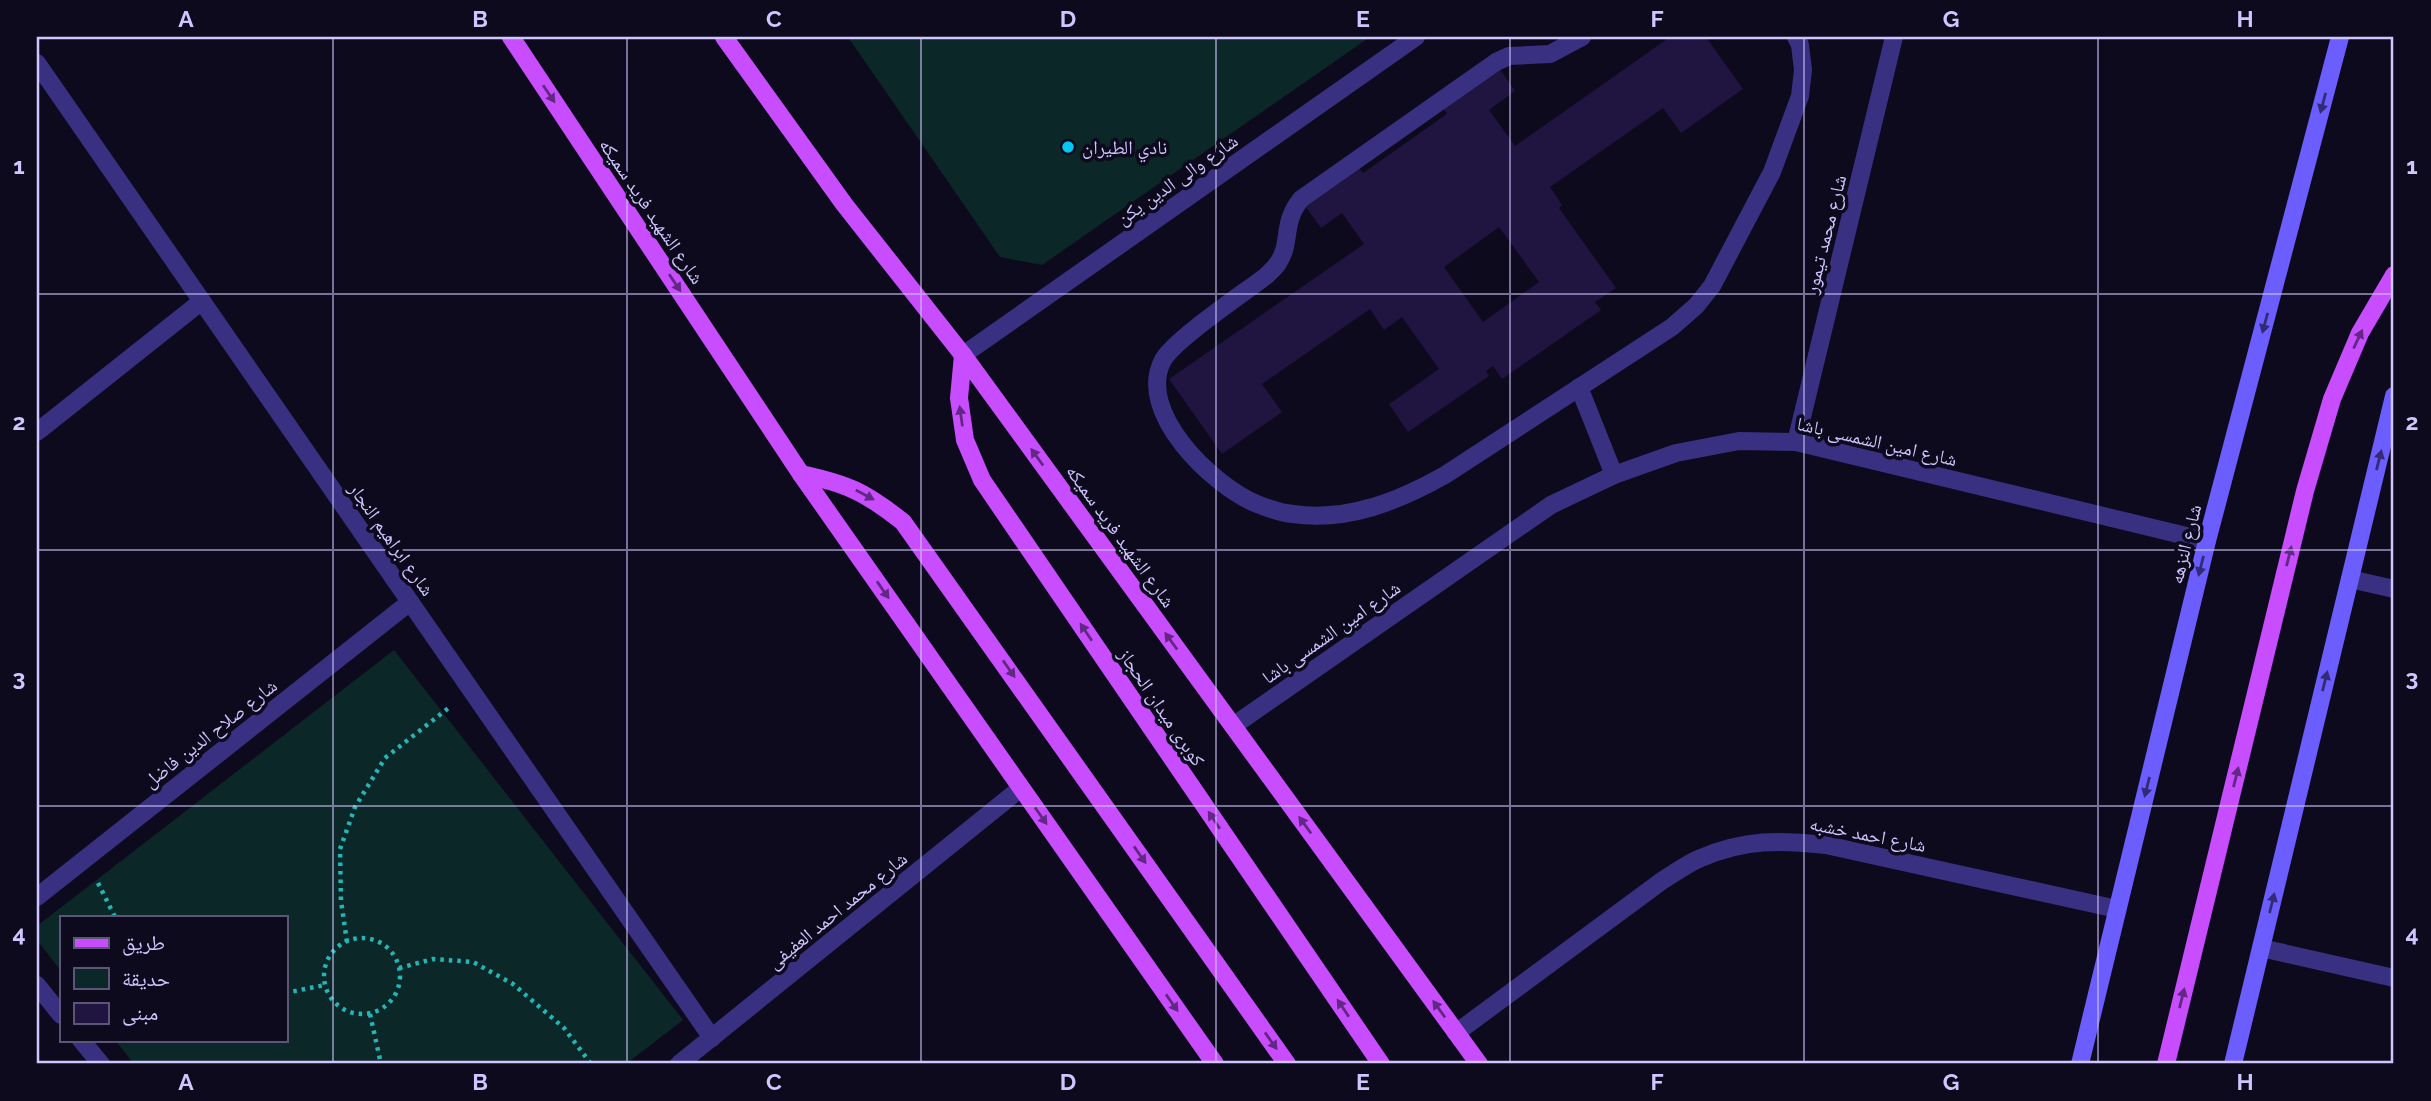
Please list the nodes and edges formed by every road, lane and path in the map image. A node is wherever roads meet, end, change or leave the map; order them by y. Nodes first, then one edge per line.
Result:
1 (511, 37) edge
2 (724, 37) edge
3 (1416, 37) edge
4 (1582, 37) edge
5 (1796, 37) edge
6 (1894, 37) edge
7 (2340, 37) edge
8 (37, 63) edge
9 (2394, 275) edge
10 (202, 301) junction
11 (963, 355) junction
12 (1579, 387) junction
13 (2394, 396) edge
14 (37, 432) edge
15 (1796, 442) junction
16 (801, 474) junction
17 (1614, 475) junction
18 (2207, 541) junction
19 (2350, 579) junction
20 (2394, 590) edge
21 (410, 602) junction
22 (471, 690) junction
23 (1233, 726) junction
24 (1021, 788) junction
25 (86, 858) junction
26 (37, 897) edge
27 (2117, 909) junction
28 (115, 916) edge
29 (347, 942) junction
30 (2261, 948) junction
31 (399, 968) junction
32 (2394, 978) edge
33 (37, 985) edge
34 (325, 985) junction
35 (287, 993) edge
36 (60, 1014) edge
37 (370, 1014) junction
38 (1456, 1033) junction
39 (712, 1038) junction
40 (83, 1042) edge
41 (101, 1064) edge
42 (382, 1064) edge
43 (591, 1064) edge
44 (679, 1064) edge
45 (1214, 1064) edge
46 (1287, 1064) edge
47 (1381, 1064) edge
48 (1479, 1064) edge
49 (2080, 1064) edge
50 (2166, 1064) edge
51 (2233, 1064) edge

1 -> 16 main road, شارع الشهيد فريد سميكه
2 - 11 main road, شارع الشهيد فريد سميكه
3 - 11 street, شارع والى الدين يكن
4 - 12 street
5 - 12 street
6 - 15 street, شارع محمد تيمور
7 -> 18 main road, شارع النزهه
8 - 10 street, شارع ابراهيم النجار
50 -> 9 main road
10 - 14 street
10 - 21 street, شارع ابراهيم النجار
23 -> 11 main road, شارع الشهيد فريد سميكه
47 -> 11 main road, كوبرى ميدان الحجاز
12 - 17 street
19 -> 13 main road
15 - 17 street, شارع امين الشمسى باشا
15 - 18 street, شارع امين الشمسى باشا
16 -> 24 main road, شارع الشهيد فريد سميكه
16 -> 46 main road
17 - 23 street, شارع امين الشمسى باشا
18 -> 27 main road, شارع النزهه
19 - 20 street
30 -> 19 main road
21 - 22 street, شارع ابراهيم النجار
21 - 25 street, شارع صلاح الدين فاضل
22 - 29 path
22 - 39 street, شارع ابراهيم النجار
38 -> 23 main road, شارع الشهيد فريد سميكه
24 - 39 street, شارع محمد احمد العفيفى
24 -> 45 main road, شارع الشهيد فريد سميكه
25 - 26 street, شارع صلاح الدين فاضل
25 - 28 path
27 - 38 street, شارع احمد خشبه
27 - 49 main road, شارع النزهه
29 - 31 path
29 - 34 path
30 - 32 street
30 - 51 main road
31 - 37 path
31 - 43 path
33 - 36 street
34 - 35 path
34 - 37 path
37 - 42 path
38 - 48 main road, شارع الشهيد فريد سميكه
39 - 44 street, شارع محمد احمد العفيفى
40 - 41 street

